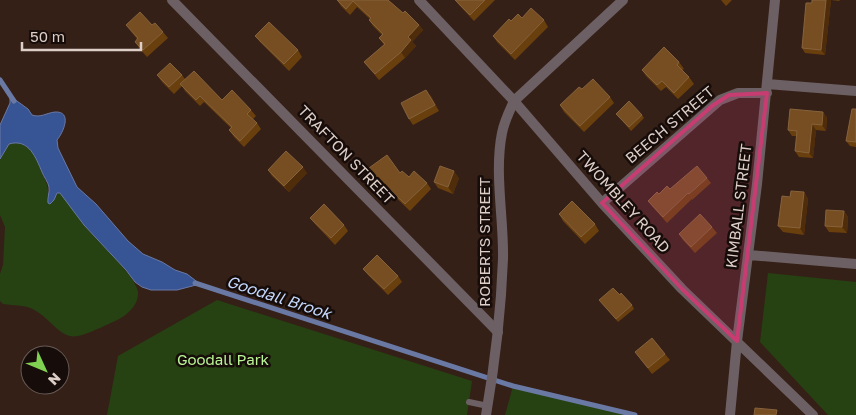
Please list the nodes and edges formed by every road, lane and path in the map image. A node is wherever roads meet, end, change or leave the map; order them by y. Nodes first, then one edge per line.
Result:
1 (172, 0) edge
2 (419, 0) edge
3 (623, 0) edge
4 (775, 0) edge
5 (767, 88) junction
6 (856, 92) edge
7 (514, 101) junction
8 (602, 203) junction
9 (749, 255) junction
10 (856, 264) edge
11 (498, 332) junction
12 (737, 340) junction
13 (469, 402) dead end
14 (487, 410) edge
15 (730, 415) edge
16 (813, 415) edge

1 - 11 street, TRAFTON STREET
2 - 7 street, TWOMBLEY ROAD
3 - 7 street
4 - 5 street, KIMBALL STREET
5 - 6 street, BEECH STREET
5 - 8 street, BEECH STREET
5 - 9 street, KIMBALL STREET
7 - 8 street, TWOMBLEY ROAD
7 - 11 street, ROBERTS STREET
8 - 12 street, TWOMBLEY ROAD
9 - 10 street
9 - 12 street, KIMBALL STREET
11 - 14 street, ROBERTS STREET
12 - 15 street, KIMBALL STREET
12 - 16 street, TWOMBLEY ROAD
13 - 14 lane

